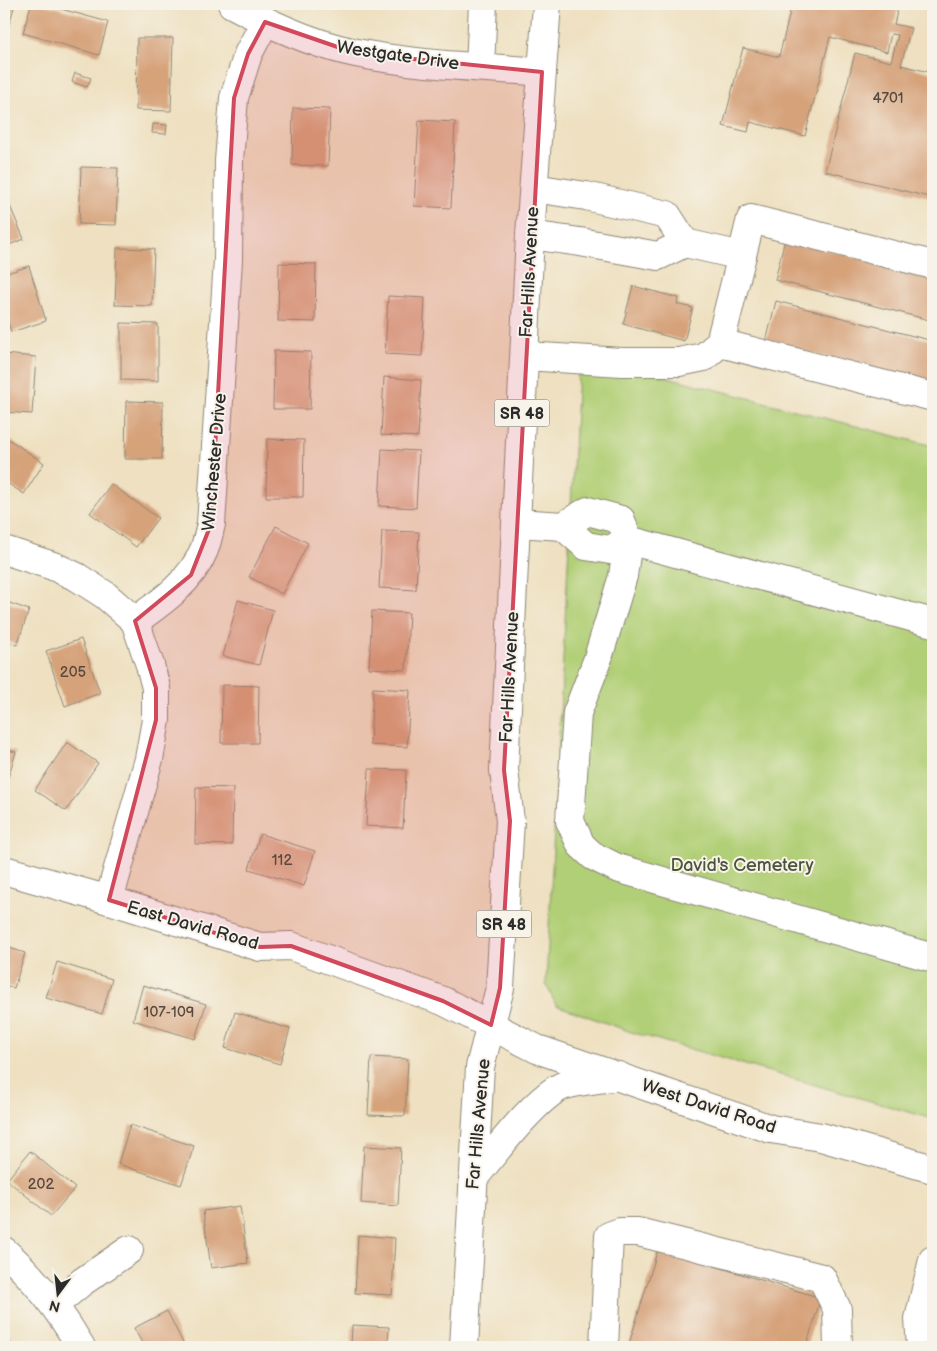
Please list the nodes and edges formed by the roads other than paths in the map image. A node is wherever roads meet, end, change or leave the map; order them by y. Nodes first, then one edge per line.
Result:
1 (232, 4) edge
2 (483, 4) edge
3 (547, 4) edge
4 (265, 22) junction
5 (480, 67) junction
6 (542, 72) junction
7 (534, 188) junction
8 (530, 235) junction
9 (685, 243) junction
10 (742, 256) junction
11 (933, 265) edge
12 (720, 343) junction
13 (525, 356) junction
14 (933, 397) edge
15 (517, 523) junction
16 (628, 540) junction
17 (4, 550) edge
18 (135, 621) junction
19 (933, 623) edge
20 (4, 870) edge
21 (110, 900) junction
22 (933, 958) edge
23 (491, 1025) junction
24 (619, 1076) junction
25 (933, 1169) edge
26 (473, 1179) junction
27 (129, 1250) dead end
28 (4, 1251) edge
29 (933, 1260) edge
30 (54, 1305) junction
31 (933, 1343) edge
32 (81, 1347) edge
33 (464, 1347) edge
34 (604, 1347) edge
35 (838, 1347) edge
36 (920, 1347) edge
37 (930, 1347) edge

1 - 4 street, Westgate Drive
2 - 5 street
3 - 6 street, Far Hills Avenue / SR 48
4 - 5 street, Westgate Drive
4 - 18 street, Winchester Drive
5 - 6 street, Westgate Drive
6 - 7 street, Far Hills Avenue / SR 48
7 - 8 street, Far Hills Avenue / SR 48
7 - 9 street
8 - 9 street
8 - 13 street, Far Hills Avenue / SR 48
9 - 10 street
10 - 11 street
10 - 12 street
12 - 13 street
12 - 14 street
13 - 15 street, Far Hills Avenue / SR 48
15 - 16 street
15 - 23 street, Far Hills Avenue / SR 48
16 - 19 street
16 - 22 street
17 - 18 street
18 - 21 street
20 - 21 street, East David Road
21 - 23 street, East David Road
23 - 24 street, West David Road
23 - 26 street, Far Hills Avenue / SR 48
24 - 25 street, West David Road
24 - 26 street
26 - 33 street, Far Hills Avenue / SR 48
27 - 30 street
28 - 30 street
29 - 36 street
30 - 32 street
31 - 37 street
34 - 35 street

